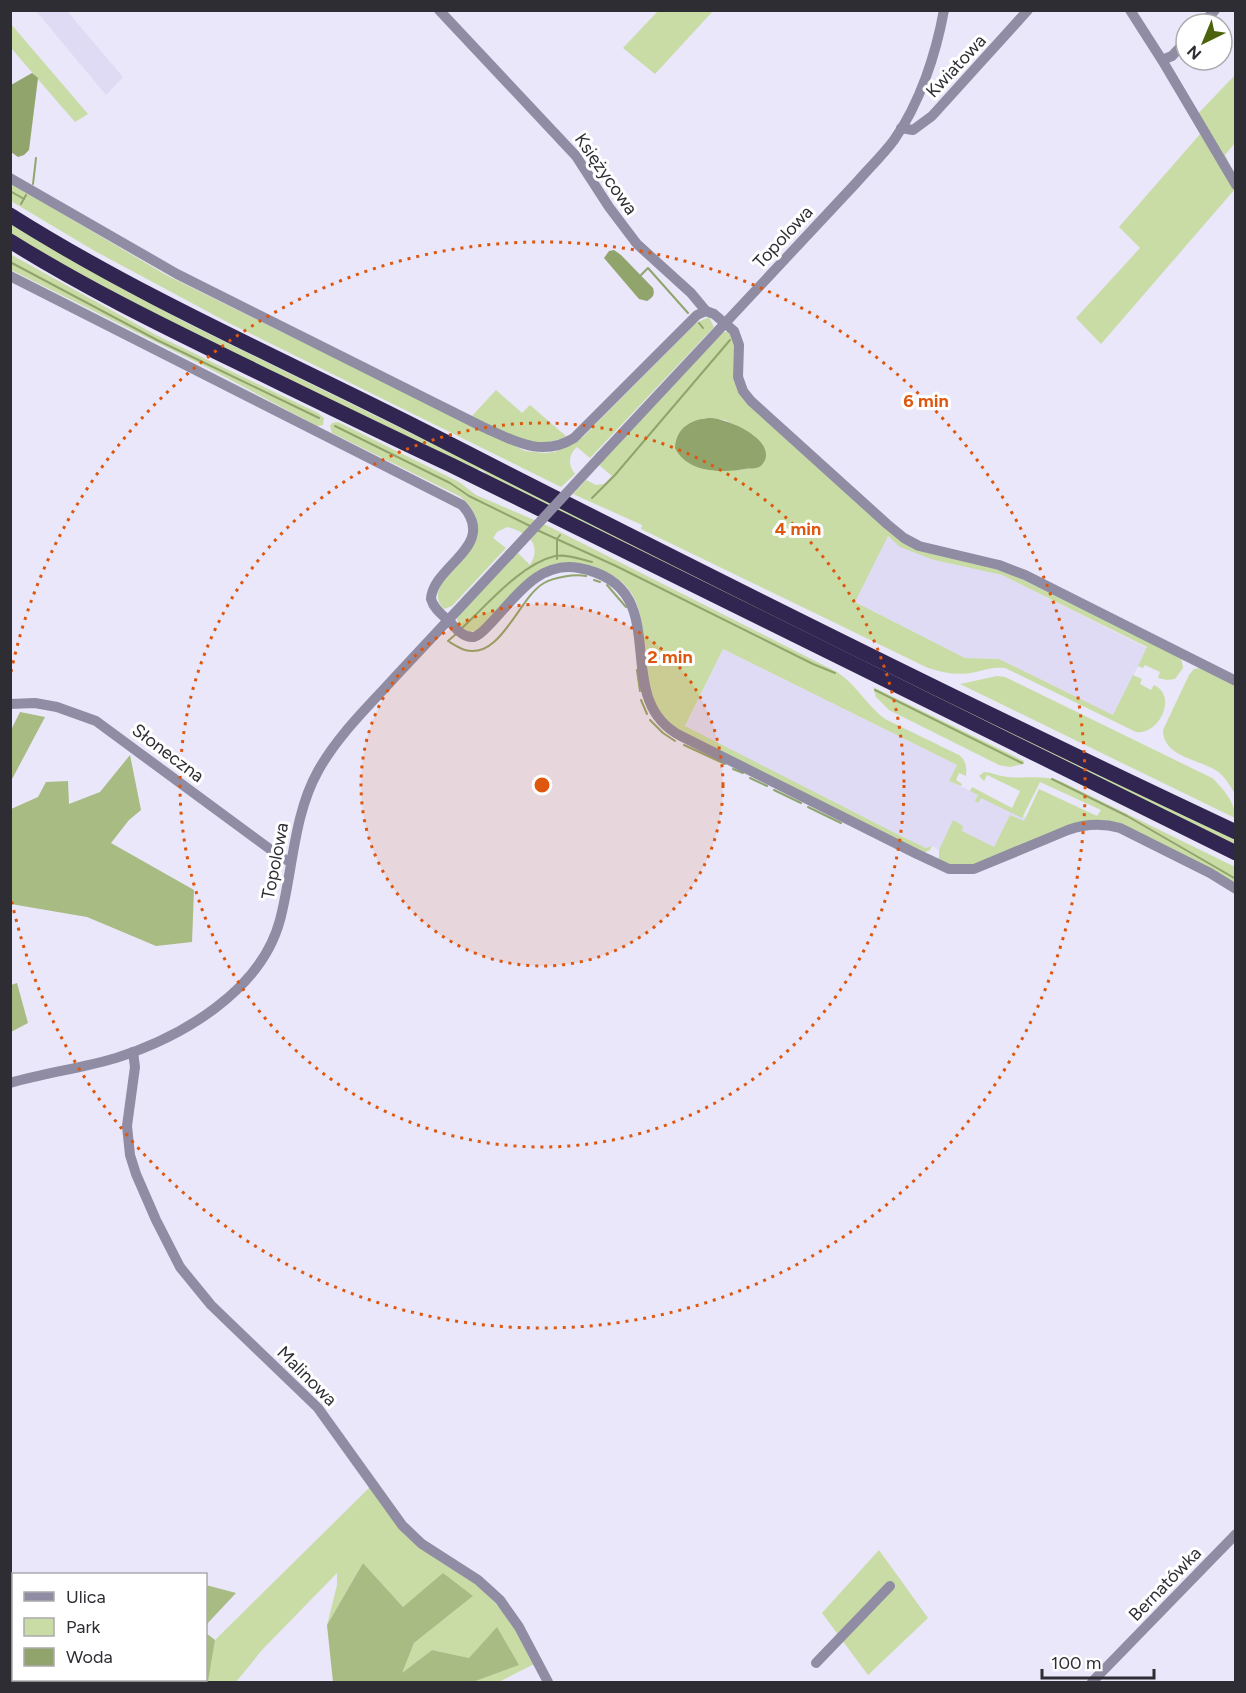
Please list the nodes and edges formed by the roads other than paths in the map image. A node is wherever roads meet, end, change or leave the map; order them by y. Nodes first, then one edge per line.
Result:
1 (440, 10) edge
2 (944, 10) edge
3 (1029, 10) edge
4 (1130, 10) edge
5 (1174, 54) edge
6 (1162, 60) junction
7 (901, 128) junction
8 (10, 178) edge
9 (1236, 185) edge
10 (10, 215) edge
11 (10, 241) edge
12 (10, 276) edge
13 (706, 311) junction
14 (725, 323) junction
15 (448, 620) junction
16 (1236, 681) edge
17 (10, 704) edge
18 (1236, 832) edge
19 (1236, 853) edge
20 (291, 862) junction
21 (1236, 889) edge
22 (133, 1052) junction
23 (10, 1083) edge
24 (1236, 1534) edge
25 (890, 1586) dead end
26 (816, 1663) dead end
27 (548, 1683) edge
28 (1092, 1683) edge

1 - 13 street, Księżycowa
2 - 7 street, Topolowa
3 - 7 street, Kwiatowa
4 - 6 street
5 - 6 street
6 - 9 street
7 - 14 street, Topolowa
8 - 13 street
10 - 18 highway
11 - 19 highway
12 - 15 street
13 - 14 street, Księżycowa
14 - 15 street, Topolowa, bridge
14 - 16 street
15 - 20 street, Topolowa
15 - 21 street
17 - 20 street, Słoneczna
20 - 22 street, Topolowa
22 - 23 street, Topolowa
22 - 27 street, Malinowa
24 - 28 street, Bernatówka
25 - 26 street

